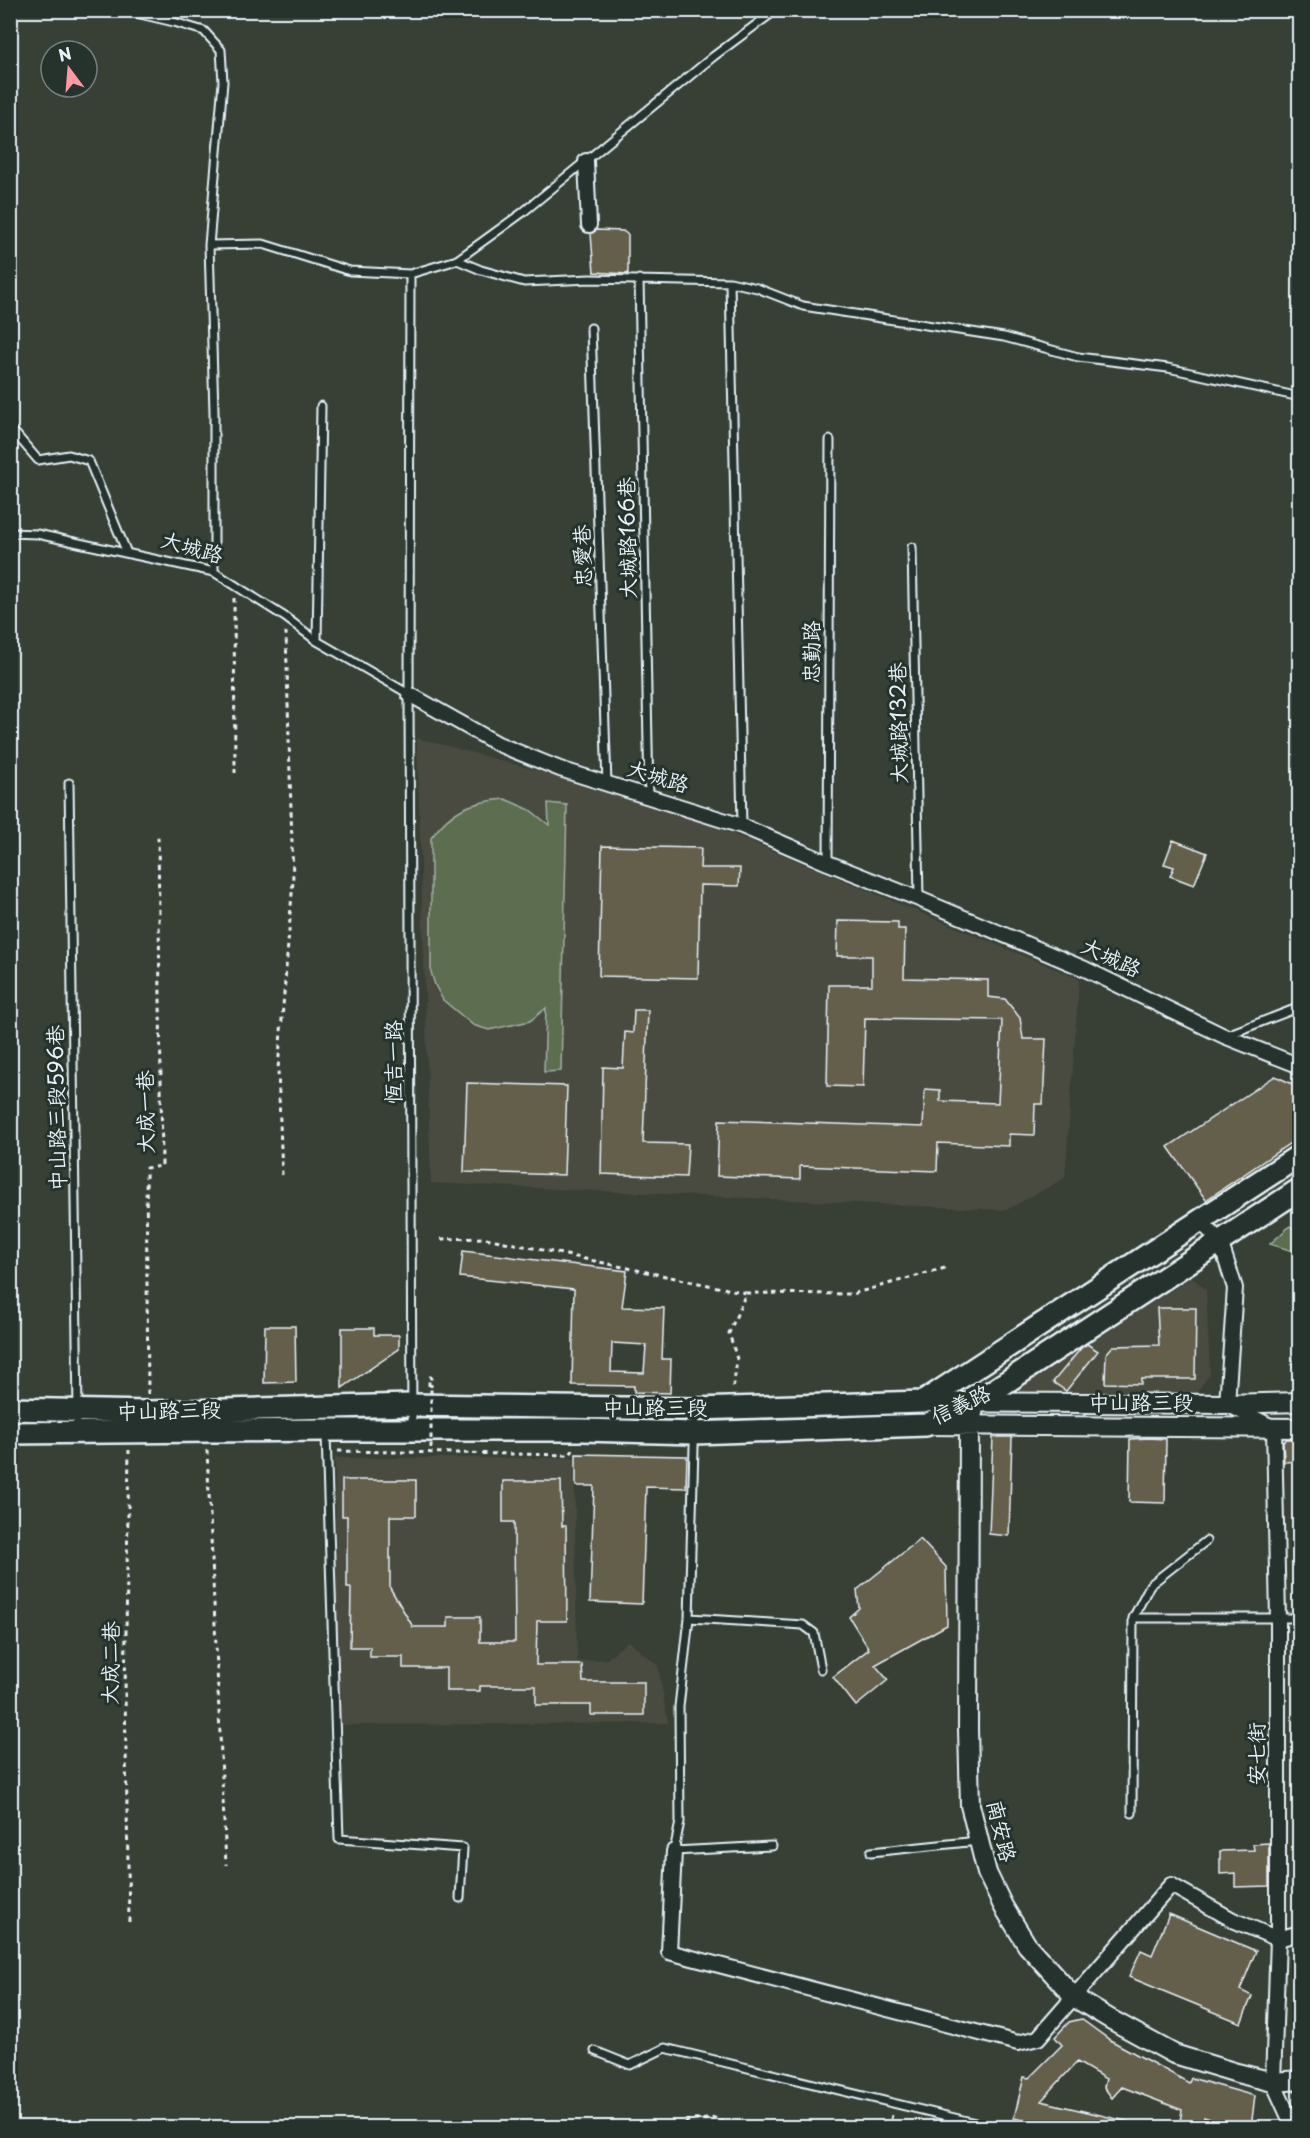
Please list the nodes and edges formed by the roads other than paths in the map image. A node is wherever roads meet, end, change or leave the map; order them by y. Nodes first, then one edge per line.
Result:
1 (123, 10) edge
2 (776, 10) edge
3 (586, 161) junction
4 (589, 225) dead end
5 (209, 245) junction
6 (457, 260) junction
7 (410, 274) junction
8 (639, 279) junction
9 (730, 282) junction
10 (591, 328) dead end
11 (1299, 397) edge
12 (321, 406) dead end
13 (10, 430) edge
14 (830, 440) dead end
15 (10, 533) edge
16 (912, 547) dead end
17 (127, 553) junction
18 (214, 572) junction
19 (317, 641) junction
20 (409, 694) junction
21 (69, 783) dead end
22 (607, 784) junction
23 (649, 796) junction
24 (742, 826) junction
25 (828, 863) junction
26 (919, 898) junction
27 (1299, 1007) edge
28 (1224, 1036) junction
29 (1299, 1066) edge
30 (1299, 1155) edge
31 (1299, 1190) edge
32 (1201, 1222) junction
33 (1220, 1241) junction
34 (923, 1402) junction
35 (976, 1402) junction
36 (1299, 1402) edge
37 (1227, 1404) junction
38 (411, 1405) junction
39 (10, 1409) edge
40 (695, 1409) junction
41 (78, 1412) junction
42 (926, 1425) junction
43 (969, 1427) junction
44 (1274, 1428) junction
45 (1299, 1428) edge
46 (412, 1431) junction
47 (10, 1433) edge
48 (76, 1433) junction
49 (694, 1433) junction
50 (326, 1440) junction
51 (1206, 1541) dead end
52 (689, 1618) junction
53 (1133, 1618) junction
54 (1299, 1618) edge
55 (1278, 1619) junction
56 (821, 1669) dead end
57 (1132, 1813) dead end
58 (978, 1841) junction
59 (772, 1846) dead end
60 (674, 1851) junction
61 (871, 1852) dead end
62 (460, 1898) dead end
63 (1299, 1933) edge
64 (1278, 1939) junction
65 (1075, 1998) junction
66 (595, 2052) dead end
67 (1299, 2080) edge
68 (1274, 2082) junction
69 (996, 2127) edge
70 (1294, 2127) edge

1 - 5 lane
2 - 3 lane
3 - 4 street
3 - 6 lane
5 - 7 lane
5 - 18 lane
6 - 7 lane
6 - 8 lane
7 - 20 lane, 恆吉一路
8 - 9 lane
8 - 23 lane, 大城路166巷
9 - 11 lane
9 - 24 lane
10 - 22 lane, 忠愛巷
12 - 19 lane
13 - 17 lane
14 - 25 lane, 忠勤路
15 - 17 lane, 大城路
16 - 26 lane, 大城路132巷
17 - 18 lane, 大城路
18 - 19 lane, 大城路
19 - 20 lane, 大城路
20 - 22 street, 大城路
20 - 38 lane, 恆吉一路
21 - 41 lane, 中山路三段596巷
22 - 23 street, 大城路
23 - 24 street, 大城路
24 - 25 street, 大城路
25 - 26 street, 大城路
26 - 28 street, 大城路
27 - 28 lane
28 - 29 street, 大城路
30 - 32 main road, 信義路
31 - 33 main road, 信義路
32 - 33 street
32 - 34 main road, 信義路
33 - 35 main road, 信義路
33 - 37 street
34 - 35 street, 中山路三段
34 - 40 main road, 中山路三段
34 - 42 main road, 信義路
35 - 37 street, 中山路三段
35 - 42 main road, 信義路
35 - 43 street, 南安路
36 - 37 street, 中山路三段
37 - 44 street
38 - 40 main road, 中山路三段
38 - 41 main road, 中山路三段
38 - 46 lane, 恆吉一路
39 - 41 main road, 中山路三段
40 - 49 lane
41 - 48 lane, 中山路三段596巷
42 - 43 street, 中山路三段
42 - 49 main road, 中山路三段
43 - 44 street, 中山路三段
43 - 58 street, 南安路
44 - 45 street, 中山路三段
44 - 55 street, 安七街
46 - 49 main road, 中山路三段
46 - 50 main road, 中山路三段
47 - 48 main road, 中山路三段
48 - 50 main road, 中山路三段
49 - 52 lane
50 - 62 lane
51 - 53 lane
52 - 56 lane
52 - 60 lane
53 - 55 lane
53 - 57 lane
54 - 55 lane
55 - 64 street, 安七街
58 - 61 lane
58 - 65 street, 南安路
59 - 60 lane
60 - 65 street
63 - 64 street
64 - 65 street
64 - 68 street, 安七街
65 - 68 street, 南安路
66 - 69 lane
67 - 68 street, 南安路
68 - 70 street, 安七街

